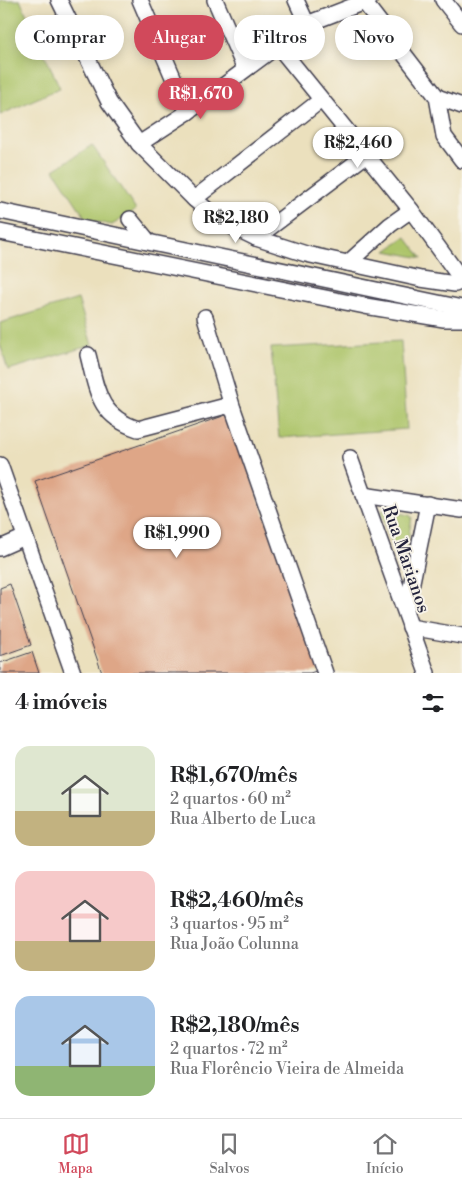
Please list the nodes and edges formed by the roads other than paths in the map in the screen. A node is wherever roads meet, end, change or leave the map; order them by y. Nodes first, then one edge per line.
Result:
1 (59, 0) edge
2 (140, 0) edge
3 (215, 0) edge
4 (296, 0) edge
5 (443, 0) edge
6 (366, 1) edge
7 (303, 15) edge
8 (325, 17) edge
9 (462, 24) edge
10 (259, 60) edge
11 (289, 60) edge
12 (245, 69) junction
13 (437, 97) junction
14 (321, 100) junction
15 (462, 106) edge
16 (188, 112) junction
17 (139, 144) junction
18 (366, 155) junction
19 (462, 160) edge
20 (194, 199) junction
21 (411, 210) junction
22 (0, 211) edge
23 (130, 219) dead end
24 (0, 232) edge
25 (256, 238) junction
26 (148, 241) junction
27 (348, 263) junction
28 (462, 281) edge
29 (462, 308) edge
30 (205, 317) dead end
31 (462, 319) edge
32 (88, 355) dead end
33 (233, 409) junction
34 (350, 458) dead end
35 (0, 465) edge
36 (363, 495) junction
37 (428, 504) junction
38 (7, 505) edge
39 (462, 510) edge
40 (25, 537) junction
41 (0, 548) edge
42 (406, 611) junction
43 (410, 627) junction
44 (462, 636) edge
45 (73, 673) edge
46 (325, 673) edge
47 (427, 673) edge

1 - 17 street
2 - 16 street
3 - 12 street
4 - 7 street
5 - 9 street
6 - 8 street
6 - 13 street
10 - 12 street
11 - 14 street
12 - 16 street
13 - 15 street
13 - 19 street
14 - 18 street
14 - 20 street
16 - 17 street
17 - 20 street
18 - 21 street
18 - 25 street
20 - 25 street
21 - 27 street
21 - 28 street
22 - 26 street
23 - 26 street
24 - 31 street
25 - 27 street
26 - 29 street
27 - 28 street
30 - 33 street
32 - 33 street
33 - 46 street
34 - 36 street, Rua Marianos
35 - 38 street
36 - 37 street
36 - 42 street, Rua Marianos
37 - 39 street
37 - 42 street
38 - 40 street
40 - 41 street
40 - 45 street
42 - 43 street, Rua Marianos
43 - 44 street
43 - 47 street, Rua Marianos

